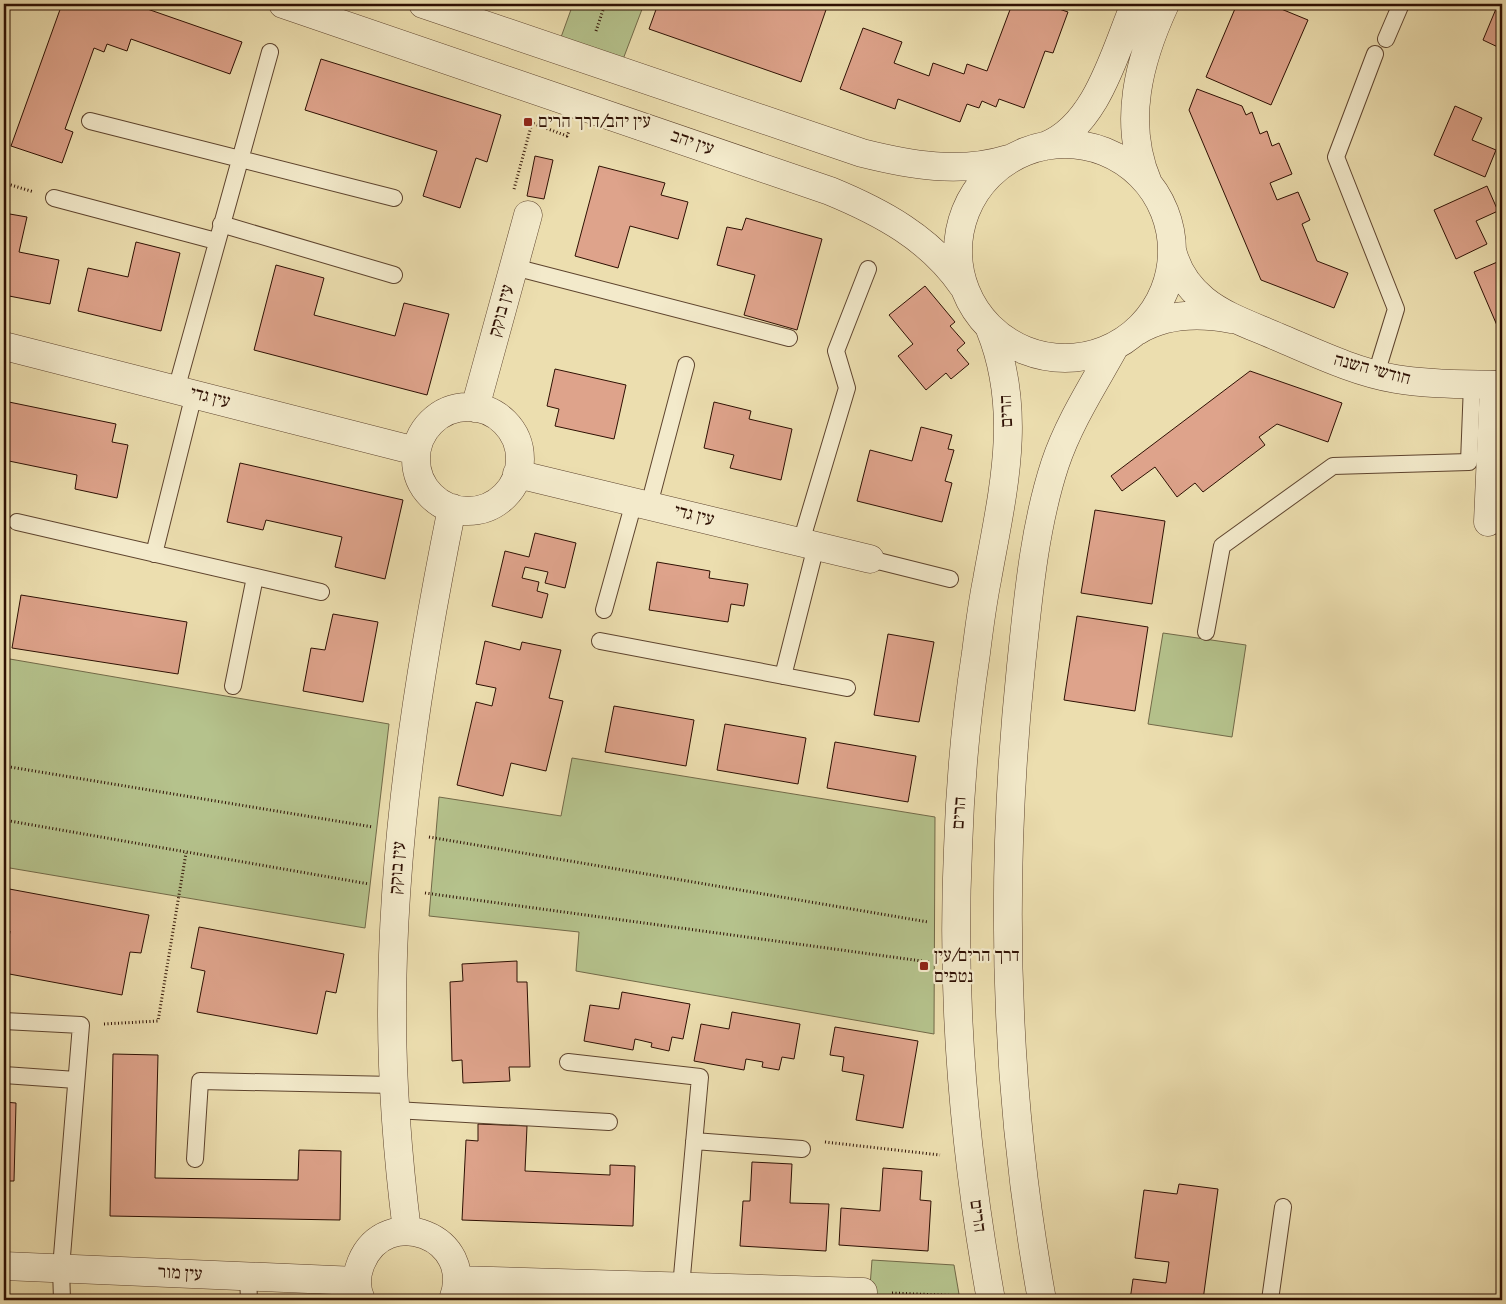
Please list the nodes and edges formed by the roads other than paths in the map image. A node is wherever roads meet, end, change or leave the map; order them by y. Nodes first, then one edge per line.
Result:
1 (283, 4) edge
2 (423, 4) edge
3 (1135, 4) edge
4 (1165, 4) edge
5 (1401, 4) edge
6 (1386, 39) dead end
7 (270, 52) dead end
8 (1375, 54) dead end
9 (90, 121) dead end
10 (1042, 147) junction
11 (1014, 156) junction
12 (239, 160) junction
13 (1150, 186) junction
14 (54, 198) road end
15 (394, 198) dead end
16 (528, 215) road end
17 (221, 224) junction
18 (216, 241) junction
19 (1172, 250) junction
20 (514, 266) junction
21 (868, 269) dead end
22 (394, 275) dead end
23 (963, 286) junction
24 (1249, 325) junction
25 (990, 329) junction
26 (788, 338) dead end
27 (1122, 341) junction
28 (4, 346) edge
29 (686, 365) dead end
30 (1376, 374) junction
31 (1489, 385) edge
32 (185, 392) junction
33 (475, 408) junction
34 (416, 451) junction
35 (517, 474) junction
36 (641, 504) junction
37 (452, 508) junction
38 (17, 522) dead end
39 (1488, 522) dead end
40 (809, 544) junction
41 (154, 554) junction
42 (870, 559) joint
43 (255, 577) junction
44 (950, 579) dead end
45 (321, 592) dead end
46 (604, 610) dead end
47 (1206, 632) dead end
48 (600, 641) dead end
49 (783, 676) junction
50 (234, 686) dead end
51 (847, 688) dead end
52 (4, 1021) edge
53 (568, 1062) dead end
54 (4, 1075) edge
55 (76, 1080) junction
56 (395, 1098) junction
57 (609, 1122) dead end
58 (694, 1141) junction
59 (802, 1150) road end
60 (195, 1159) dead end
61 (1282, 1207) dead end
62 (407, 1231) junction
63 (4, 1266) edge
64 (61, 1268) junction
65 (681, 1287) junction
66 (249, 1288) edge
67 (455, 1290) edge
68 (359, 1291) edge
69 (577, 1292) edge
70 (863, 1292) road end
71 (827, 1295) edge
72 (990, 1299) edge
73 (62, 1300) edge
74 (1042, 1300) edge
75 (1270, 1300) edge

1 - 23 street, עין יהב
2 - 11 street
3 - 10 street
4 - 13 street
5 - 6 lane
7 - 12 lane
8 - 30 lane
9 - 12 lane
10 - 11 street
10 - 13 street
11 - 23 street
12 - 15 lane
12 - 17 lane
13 - 19 street
14 - 18 lane
16 - 20 street, עין בוקק
17 - 18 lane
17 - 22 lane
18 - 32 lane
19 - 24 street, חודשי השנה
19 - 27 street
20 - 26 lane
20 - 33 street, עין בוקק
21 - 40 lane
23 - 25 street
24 - 27 street, חודשי השנה
24 - 30 street, חודשי השנה
25 - 27 street, חודשי השנה
25 - 72 street, הרים
27 - 74 street
28 - 32 street, עין גדי
29 - 36 lane
30 - 31 street, חודשי השנה
31 - 39 street
31 - 47 lane
32 - 34 street, עין גדי
32 - 41 lane
33 - 34 street
33 - 35 street
34 - 37 street
35 - 36 street, עין גדי
35 - 37 street
36 - 40 street, עין גדי
36 - 46 lane
37 - 56 street, עין בוקק
38 - 41 lane
40 - 42 street, עין גדי
40 - 49 lane
41 - 43 lane
42 - 44 lane
43 - 45 lane
43 - 50 lane
48 - 49 lane
49 - 51 lane
52 - 55 lane
53 - 58 lane
54 - 55 lane
55 - 64 lane
56 - 57 lane
56 - 60 lane
56 - 62 street, עין בוקק
58 - 59 lane
58 - 65 lane
61 - 75 lane
62 - 67 street
62 - 68 street
63 - 64 street, עין מור
64 - 66 street, עין מור
64 - 73 lane
65 - 69 street
65 - 71 street
66 - 68 street, עין מור
67 - 69 street
70 - 71 street

